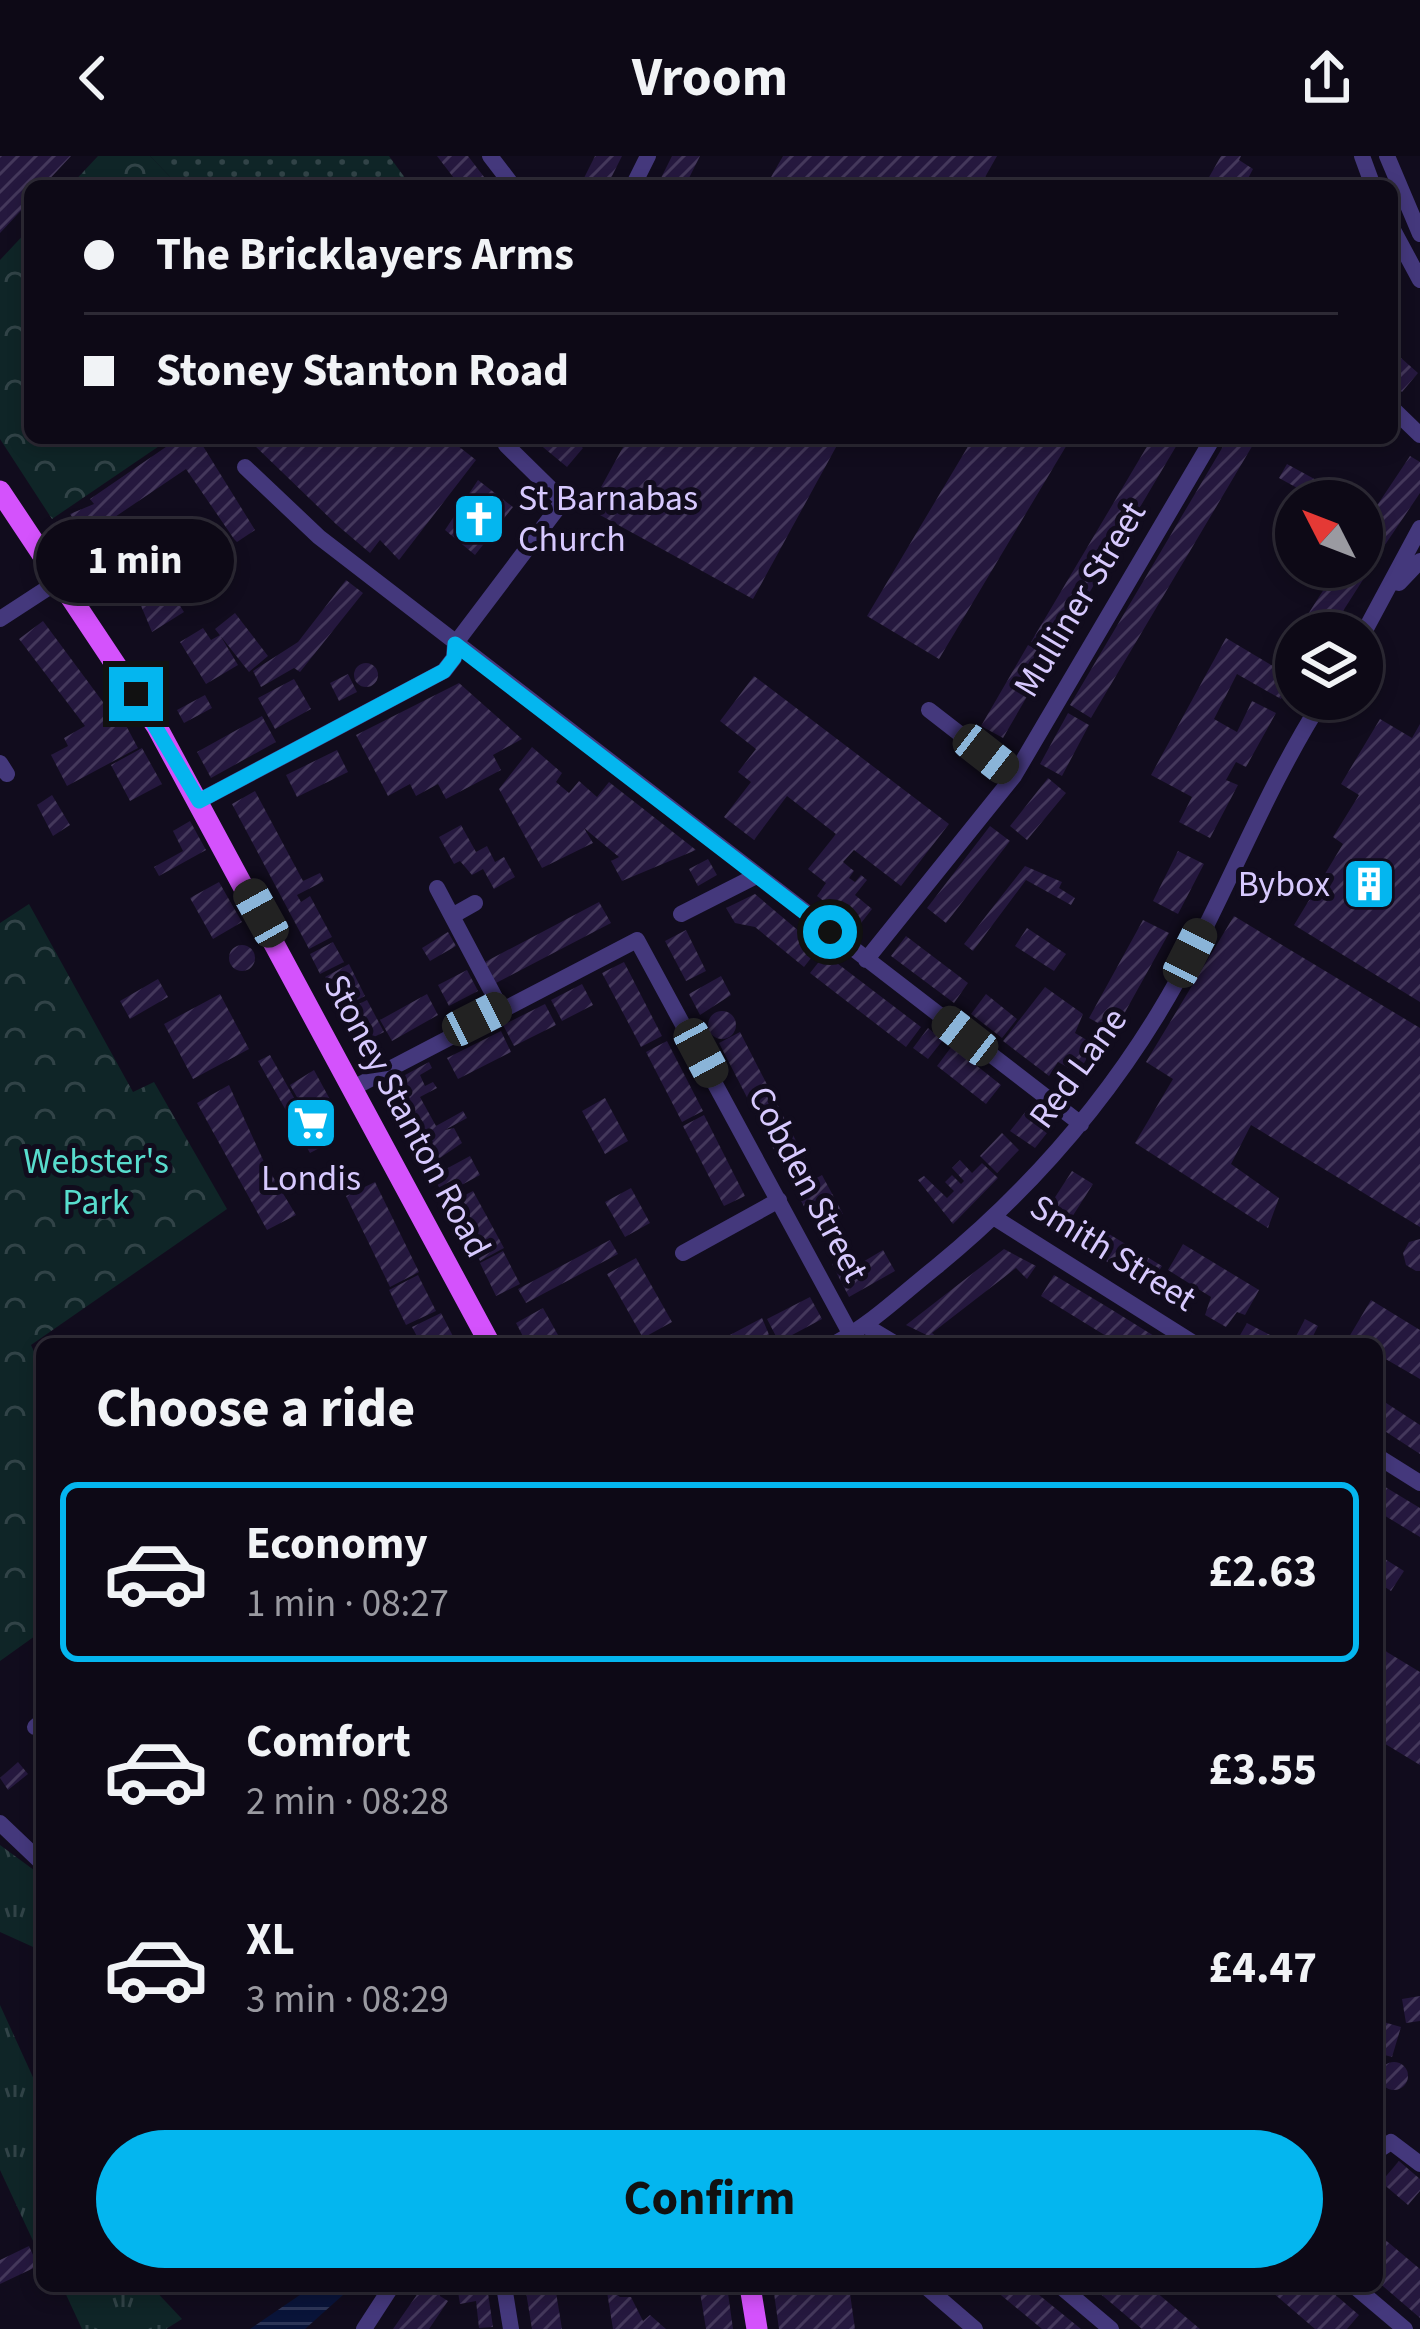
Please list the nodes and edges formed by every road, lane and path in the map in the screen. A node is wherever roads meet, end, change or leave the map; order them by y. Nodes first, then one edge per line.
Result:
1 (490, 156) edge
2 (508, 180) edge
3 (1398, 182) edge
4 (1420, 234) edge
5 (1398, 239) edge
6 (1420, 280) edge
7 (506, 444) edge
8 (1209, 444) edge
9 (245, 467) dead end
10 (0, 491) edge
11 (1420, 528) edge
12 (1420, 561) edge
13 (59, 580) junction
14 (1386, 597) junction
15 (1377, 612) edge
16 (0, 619) edge
17 (455, 644) junction
18 (929, 710) dead end
19 (1311, 720) edge
20 (1013, 776) junction
21 (199, 801) junction
22 (758, 875) junction
23 (437, 888) dead end
24 (475, 903) dead end
25 (681, 914) dead end
26 (452, 916) junction
27 (866, 960) junction
28 (500, 1007) junction
29 (355, 1087) junction
30 (1082, 1124) junction
31 (779, 1199) junction
32 (995, 1218) junction
33 (683, 1252) dead end
34 (850, 1335) edge
35 (487, 1338) edge
36 (1185, 1338) edge
37 (1383, 1460) edge
38 (1420, 1483) edge
39 (0, 1823) edge
40 (36, 1857) edge
41 (1383, 2147) edge
42 (1420, 2164) edge
43 (388, 2292) edge
44 (505, 2292) edge
45 (751, 2292) edge
46 (932, 2292) edge
47 (1067, 2292) edge
48 (1361, 2292) edge
49 (364, 2329) edge
50 (511, 2329) edge
51 (757, 2329) edge
52 (975, 2329) edge
53 (1111, 2329) edge
54 (1405, 2329) edge

1 - 2 street
3 - 4 street
5 - 6 street
7 - 17 street
8 - 20 street, Mulliner Street
9 - 17 street
10 - 13 main road, Stoney Stanton Road
11 - 14 street
12 - 14 street
13 - 16 street
13 - 21 main road, Stoney Stanton Road
14 - 15 street
17 - 21 street
17 - 22 street
18 - 20 street
19 - 30 street, Red Lane
20 - 27 street, Mulliner Street
21 - 29 main road, Stoney Stanton Road
22 - 25 street
22 - 27 street
23 - 26 street
24 - 26 street
26 - 28 street
27 - 30 street
28 - 29 street
28 - 31 street, Cobden Street
29 - 35 main road, Stoney Stanton Road
30 - 32 street, Red Lane
31 - 33 street
31 - 34 street, Cobden Street
32 - 34 street, Red Lane
32 - 36 street, Smith Street
37 - 38 street
39 - 40 street
41 - 42 street
43 - 49 street
44 - 50 street
45 - 51 main road
46 - 52 street
47 - 53 street
48 - 54 street

